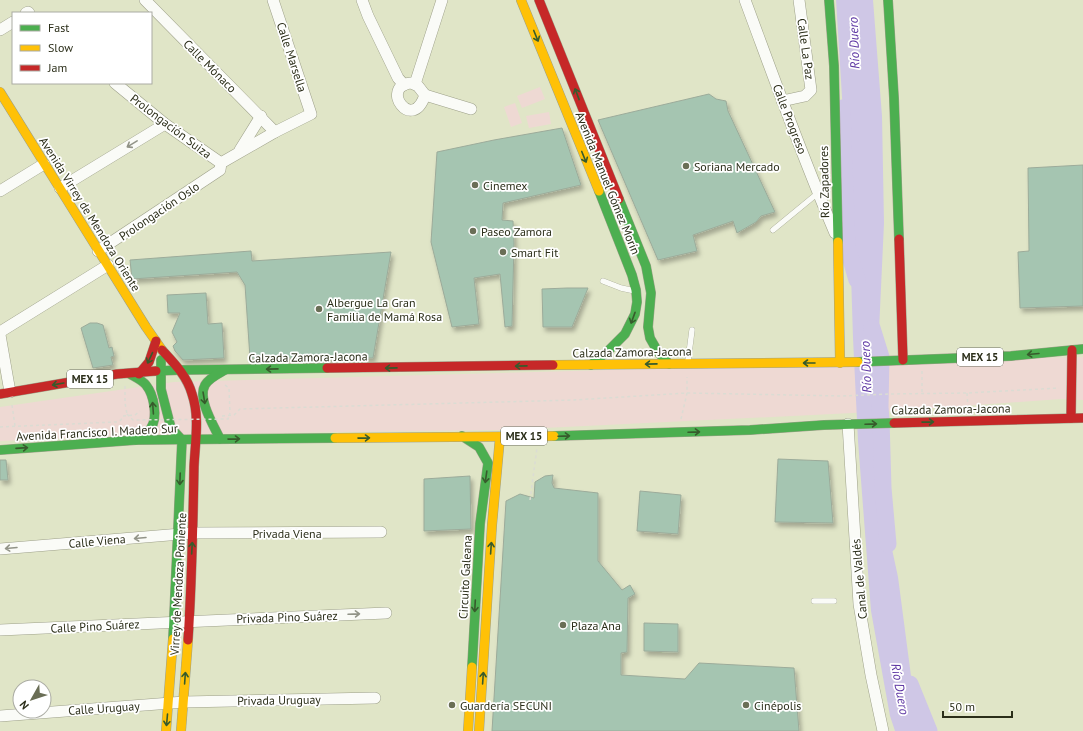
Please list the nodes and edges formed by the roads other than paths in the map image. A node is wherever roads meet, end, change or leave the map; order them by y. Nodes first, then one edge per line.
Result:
1 (145, 0) edge
2 (273, 0) edge
3 (362, 0) edge
4 (442, 0) edge
5 (521, 0) edge
6 (540, 0) edge
7 (745, 0) edge
8 (799, 0) edge
9 (829, 0) edge
10 (888, 0) edge
11 (12, 23) edge
12 (0, 30) edge
13 (116, 84) edge
14 (410, 85) junction
15 (0, 92) edge
16 (425, 95) junction
17 (782, 101) junction
18 (471, 109) dead end
19 (311, 114) joint
20 (260, 116) junction
21 (165, 124) junction
22 (275, 132) junction
23 (238, 152) junction
24 (44, 164) junction
25 (221, 167) junction
26 (60, 188) junction
27 (0, 191) edge
28 (818, 193) junction
29 (773, 230) dead end
30 (837, 237) junction
31 (98, 251) junction
32 (108, 265) junction
33 (603, 281) dead end
34 (636, 290) junction
35 (692, 330) dead end
36 (0, 333) edge
37 (156, 341) junction
38 (160, 349) junction
39 (1072, 350) junction
40 (1083, 350) edge
41 (904, 360) junction
42 (844, 362) junction
43 (670, 364) junction
44 (688, 364) junction
45 (590, 365) junction
46 (180, 370) junction
47 (226, 370) junction
48 (162, 372) junction
49 (134, 374) junction
50 (5, 393) edge
51 (1071, 418) junction
52 (1083, 418) edge
53 (850, 424) junction
54 (462, 436) junction
55 (500, 437) junction
56 (195, 439) junction
57 (220, 439) junction
58 (136, 440) junction
59 (182, 440) junction
60 (0, 450) edge
61 (480, 524) junction
62 (492, 525) junction
63 (381, 532) dead end
64 (193, 533) junction
65 (178, 534) junction
66 (0, 549) edge
67 (814, 601) dead end
68 (834, 601) dead end
69 (386, 613) dead end
70 (189, 621) junction
71 (174, 622) junction
72 (0, 630) edge
73 (375, 698) dead end
74 (184, 702) junction
75 (168, 703) junction
76 (0, 716) edge
77 (166, 731) edge
78 (181, 731) edge
79 (468, 731) edge
80 (479, 731) edge
81 (884, 731) edge

1 - 20 street, Calle Mónaco
2 - 19 street, Calle Marsella
3 - 14 street
4 - 14 street
5 -> 34 street, Avenida Manuel Gómez Morín
43 -> 6 street, Avenida Manuel Gómez Morín
7 - 17 street, Calle Progreso
8 - 17 street, Calle La Paz
9 - 30 street, Río Zapadores
10 - 41 street
11 - 12 street
13 - 21 street, Prolongación Suiza
14 - 16 street
14 - 16 street
15 - 24 street, Avenida Virrey de Mendoza Oriente
16 - 18 street
17 - 28 street, Calle Progreso
19 - 22 street, Prolongación Oslo
20 - 22 street, Calle Mónaco
20 - 23 street, Prolongación Oslo
21 - 25 street, Prolongación Suiza
21 -> 26 street
22 - 23 street, Prolongación Oslo
23 - 25 street, Prolongación Oslo
24 - 26 street, Avenida Virrey de Mendoza Oriente
24 - 27 street
25 - 31 street, Prolongación Oslo
26 - 31 street, Avenida Virrey de Mendoza Oriente
28 - 29 lane
28 - 30 street, Calle Progreso
30 - 42 street, Río Zapadores
31 - 32 street, Avenida Virrey de Mendoza Oriente
32 - 36 street
32 - 37 street, Avenida Virrey de Mendoza Oriente
33 - 34 lane
34 -> 45 street, Avenida Manuel Gómez Morín
35 - 44 lane
36 - 50 street
37 - 38 street, Avenida Virrey de Mendoza Oriente
37 -> 49 street
38 - 46 street, Avenida Virrey de Mendoza Oriente
38 - 48 street, Avenida Virrey de Mendoza Oriente
39 - 40 street, Calzada Zamora-Jacona / MEX 15
39 -> 41 street, Calzada Zamora-Jacona / MEX 15
39 - 51 street
41 - 42 street, Calzada Zamora-Jacona / MEX 15
42 -> 44 street, Calzada Zamora-Jacona / MEX 15
43 - 44 street, Calzada Zamora-Jacona / MEX 15
43 -> 45 street, Calzada Zamora-Jacona / MEX 15
45 -> 47 street, Calzada Zamora-Jacona / MEX 15
46 - 47 street, Calzada Zamora-Jacona / MEX 15
46 - 48 street, MEX 15
46 - 56 street, Virrey de Mendoza Poniente
47 -> 57 street
48 - 49 street, MEX 15
48 - 59 street, Avenida Virrey de Mendoza Oriente
49 -> 50 street, MEX 15
58 -> 49 street
51 - 52 street, Calzada Zamora-Jacona / MEX 15
53 -> 51 street, Calzada Zamora-Jacona / MEX 15
55 -> 53 street, Calzada Zamora-Jacona / MEX 15
53 - 81 street, Canal de Valdés
54 - 55 street, Calzada Zamora-Jacona / MEX 15
57 -> 54 street, Calzada Zamora-Jacona / MEX 15
54 -> 61 street, Circuito Galeana
55 - 62 street, Circuito Galeana
56 - 57 street, Calzada Zamora-Jacona / MEX 15
56 - 59 street, Avenida Francisco I. Madero Sur / MEX 15
56 - 64 street, Virrey de Mendoza Poniente
58 - 59 street, Avenida Francisco I. Madero Sur / MEX 15
60 -> 58 street, Avenida Francisco I. Madero Sur / MEX 15
59 -> 65 street, Virrey de Mendoza Poniente
61 - 62 street
61 -> 79 street, Circuito Galeana
80 -> 62 street, Circuito Galeana
63 - 64 street, Privada Viena
64 - 65 street, Calle Viena
70 -> 64 street, Virrey de Mendoza Poniente
65 -> 66 street, Calle Viena
65 - 71 street, Virrey de Mendoza Poniente
67 - 68 lane
70 -> 69 street, Privada Pino Suárez
70 - 71 street, Calle Pino Suárez
74 -> 70 street, Virrey de Mendoza Poniente
71 - 72 street, Calle Pino Suárez
71 - 75 street, Virrey de Mendoza Poniente
73 - 74 street, Privada Uruguay
74 - 75 street, Calle Uruguay
74 - 78 street, Virrey de Mendoza Poniente
75 - 76 street, Calle Uruguay
75 -> 77 street, Virrey de Mendoza Poniente

